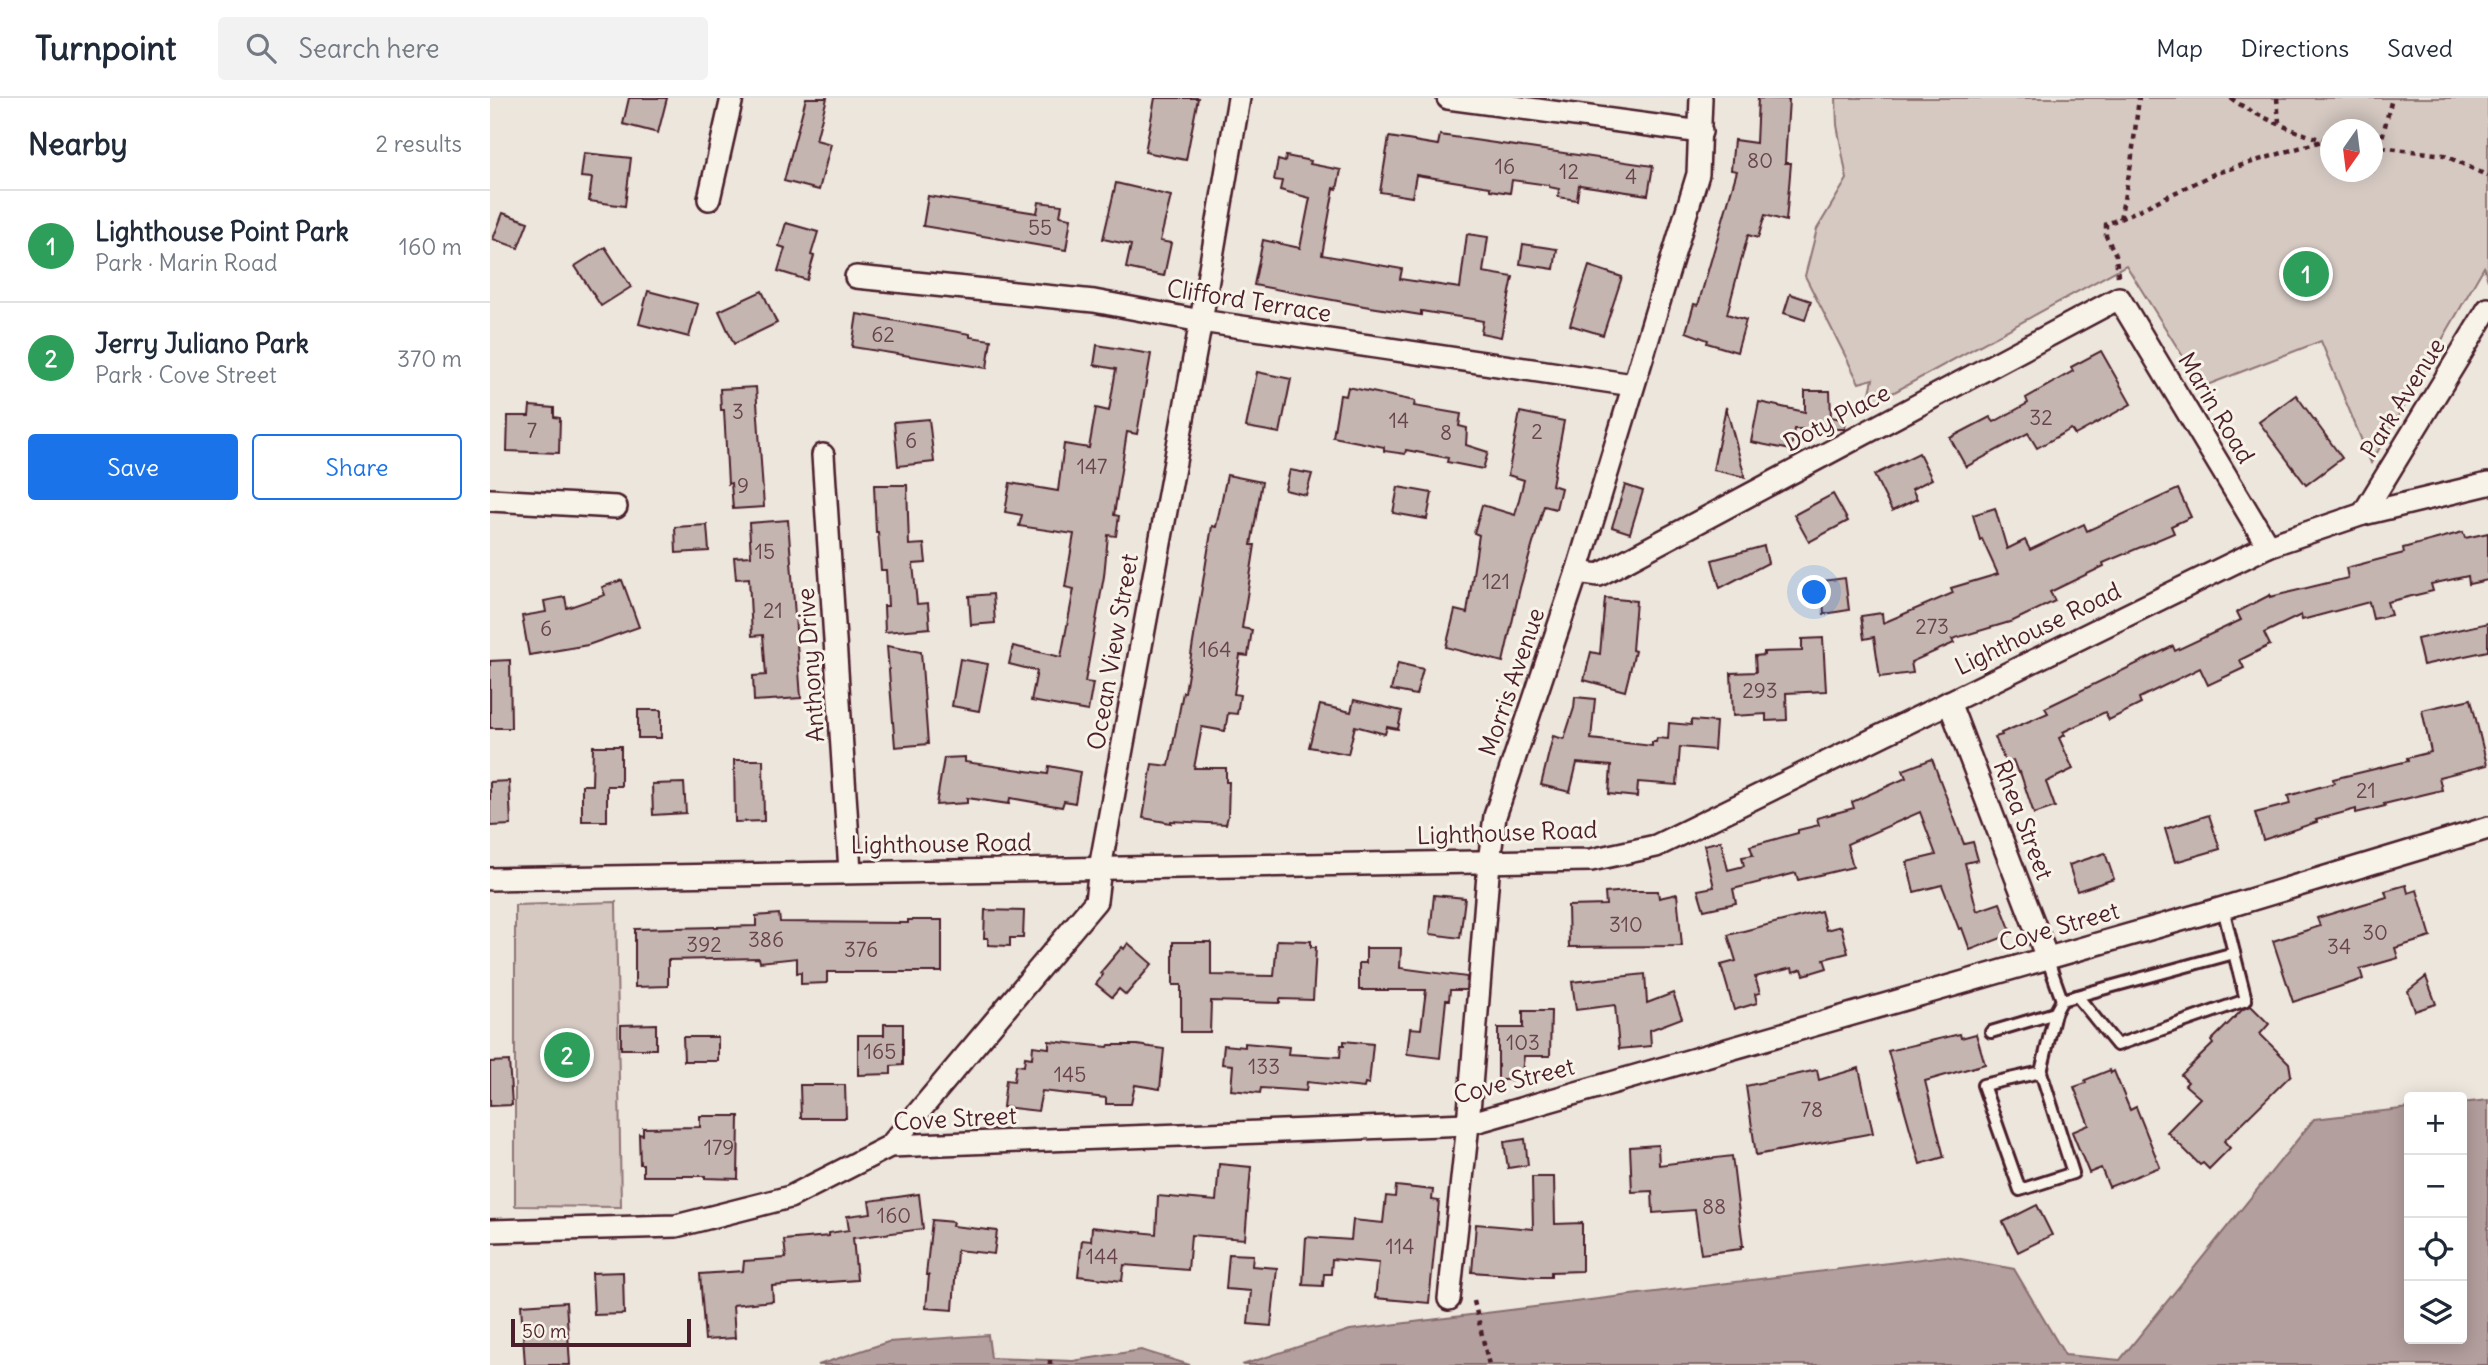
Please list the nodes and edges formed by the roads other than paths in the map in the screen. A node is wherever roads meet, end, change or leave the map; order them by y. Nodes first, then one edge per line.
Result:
1 (732, 98) edge
2 (1238, 98) edge
3 (1448, 98) edge
4 (1701, 98) edge
5 (1700, 132) junction
6 (709, 199) dead end
7 (856, 277) dead end
8 (2119, 298) joint
9 (2485, 314) edge
10 (1201, 321) junction
11 (2488, 342) edge
12 (1633, 385) junction
13 (823, 455) dead end
14 (2488, 484) edge
15 (490, 500) edge
16 (616, 506) dead end
17 (2363, 514) junction
18 (2268, 546) junction
19 (1577, 572) junction
20 (1949, 702) junction
21 (2488, 828) edge
22 (1489, 862) junction
23 (1100, 868) junction
24 (850, 871) junction
25 (490, 879) edge
26 (2223, 908) junction
27 (2234, 953) junction
28 (2047, 958) junction
29 (2077, 996) junction
30 (2062, 1000) junction
31 (2055, 1013) junction
32 (1991, 1032) dead end
33 (2041, 1072) junction
34 (1468, 1124) junction
35 (890, 1146) junction
36 (490, 1231) edge
37 (1449, 1299) dead end

1 - 6 street
2 - 10 street, Ocean View Street
3 - 5 street
4 - 5 street, Morris Avenue
5 - 12 street, Morris Avenue
7 - 10 street, Clifford Terrace
8 - 18 street, Marin Road
8 - 19 street, Doty Place
9 - 11 street
9 - 17 street, Park Avenue
10 - 12 street, Clifford Terrace
10 - 23 street, Ocean View Street
12 - 19 street, Morris Avenue
13 - 24 street, Anthony Drive
14 - 17 street, Lighthouse Road
15 - 16 street
17 - 18 street, Lighthouse Road
18 - 20 street, Lighthouse Road
19 - 22 street, Morris Avenue
20 - 22 street, Lighthouse Road
20 - 28 street, Rhea Street
21 - 26 street, Cove Street
22 - 23 street, Lighthouse Road
22 - 34 street, Morris Avenue
23 - 24 street, Lighthouse Road
23 - 35 street, Ocean View Street
24 - 25 street, Lighthouse Road
26 - 27 lane
26 - 28 street, Cove Street
27 - 29 lane
27 - 29 lane
28 - 30 lane
28 - 34 street, Cove Street
29 - 30 lane
30 - 31 lane
31 - 32 lane
31 - 33 lane
33 - 33 lane
34 - 35 street, Cove Street
34 - 37 street, Morris Avenue
35 - 36 street, Cove Street

